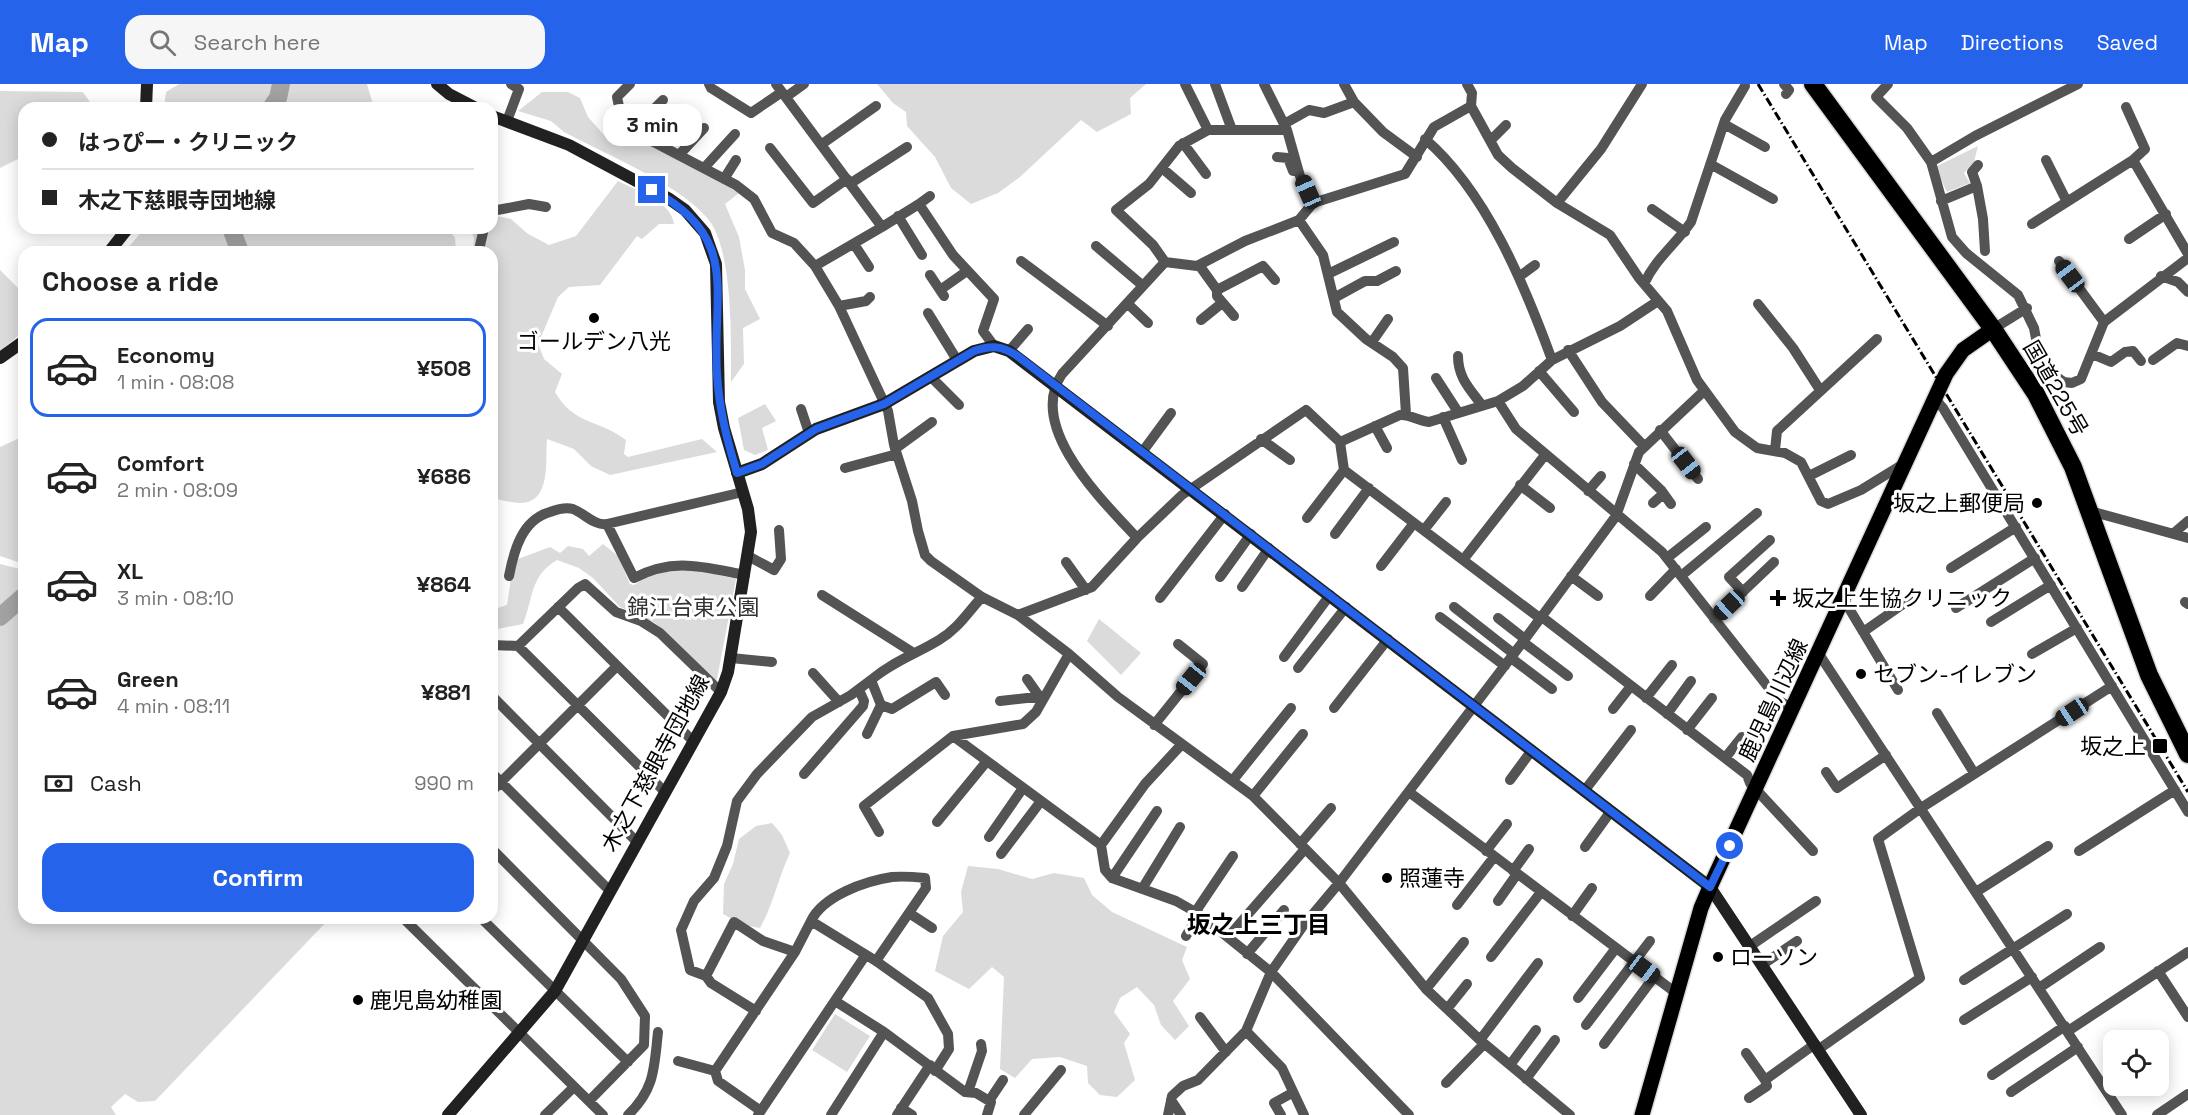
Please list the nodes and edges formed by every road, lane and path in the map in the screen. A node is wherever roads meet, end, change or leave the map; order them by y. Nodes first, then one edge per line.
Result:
1 (147, 84) edge
2 (437, 84) edge
3 (511, 84) edge
4 (630, 84) edge
5 (709, 84) edge
6 (804, 84) edge
7 (1185, 84) edge
8 (1215, 84) edge
9 (1264, 84) edge
10 (1344, 84) edge
11 (1467, 84) edge
12 (1642, 84) edge
13 (1813, 84) edge
14 (1888, 84) edge
15 (2078, 84) edge
16 (1743, 86) edge
17 (781, 91) edge
18 (663, 100) dead end
19 (146, 102) edge
20 (456, 102) edge
21 (1354, 102) junction
22 (1471, 106) junction
23 (2126, 106) dead end
24 (872, 112) dead end
25 (498, 118) edge
26 (507, 121) junction
27 (1724, 124) junction
28 (1506, 125) dead end
29 (636, 127) junction
30 (1286, 127) junction
31 (704, 128) dead end
32 (1232, 129) junction
33 (1208, 130) junction
34 (735, 134) dead end
35 (1425, 139) junction
36 (1491, 140) junction
37 (1183, 143) junction
38 (822, 144) junction
39 (907, 147) dead end
40 (1765, 147) dead end
41 (679, 155) junction
42 (771, 155) dead end
43 (1277, 157) dead end
44 (1417, 157) junction
45 (736, 160) dead end
46 (2046, 160) dead end
47 (2133, 160) junction
48 (1931, 162) junction
49 (1712, 165) junction
50 (1978, 165) dead end
51 (704, 168) junction
52 (1162, 168) junction
53 (1206, 174) dead end
54 (724, 179) junction
55 (1302, 180) junction
56 (849, 181) junction
57 (1977, 186) junction
58 (1191, 193) dead end
59 (930, 196) dead end
60 (1773, 199) dead end
61 (1941, 201) junction
62 (2067, 201) junction
63 (1313, 203) junction
64 (1557, 203) junction
65 (919, 204) junction
66 (546, 207) dead end
67 (1652, 209) dead end
68 (498, 210) edge
69 (2166, 214) junction
70 (898, 216) junction
71 (1299, 220) junction
72 (2032, 224) dead end
73 (882, 227) junction
74 (1685, 232) junction
75 (123, 234) edge
76 (2129, 239) dead end
77 (1394, 242) dead end
78 (854, 244) junction
79 (114, 246) edge
80 (1096, 246) dead end
81 (1985, 251) dead end
82 (922, 255) dead end
83 (2188, 256) edge
84 (1021, 261) dead end
85 (2059, 261) dead end
86 (1165, 262) junction
87 (1199, 265) junction
88 (1535, 265) dead end
89 (815, 266) junction
90 (868, 267) dead end
91 (967, 271) junction
92 (1396, 271) dead end
93 (1328, 274) junction
94 (930, 275) dead end
95 (1520, 276) junction
96 (2161, 276) junction
97 (1275, 280) dead end
98 (1644, 284) junction
99 (1142, 285) junction
100 (1217, 290) junction
101 (2188, 292) edge
102 (870, 297) dead end
103 (1334, 298) junction
104 (1658, 301) junction
105 (1127, 303) junction
106 (1222, 303) junction
107 (1758, 304) dead end
108 (839, 306) junction
109 (2027, 308) junction
110 (928, 313) dead end
111 (1234, 316) dead end
112 (1388, 319) dead end
113 (1201, 320) dead end
114 (2104, 322) junction
115 (1148, 323) dead end
116 (1108, 326) junction
117 (1028, 329) dead end
118 (1993, 329) junction
119 (1877, 339) dead end
120 (1372, 342) junction
121 (18, 344) edge
122 (994, 346) junction
123 (2188, 346) edge
124 (1568, 350) junction
125 (1009, 351) junction
126 (2092, 354) junction
127 (1458, 356) dead end
128 (0, 358) edge
129 (957, 360) junction
130 (1552, 360) junction
131 (2154, 360) dead end
132 (2141, 361) dead end
133 (1539, 371) junction
134 (930, 376) junction
135 (1436, 378) dead end
136 (1055, 384) junction
137 (1820, 390) junction
138 (1704, 391) junction
139 (1935, 399) junction
140 (1498, 401) junction
141 (884, 404) junction
142 (1481, 404) junction
143 (959, 405) dead end
144 (801, 409) dead end
145 (1458, 412) junction
146 (1574, 412) dead end
147 (1171, 413) dead end
148 (1406, 414) junction
149 (1443, 417) junction
150 (932, 422) dead end
151 (1376, 426) junction
152 (1660, 430) junction
153 (809, 433) junction
154 (1261, 439) junction
155 (1340, 442) junction
156 (1644, 446) junction
157 (1387, 448) dead end
158 (1774, 450) junction
159 (1143, 451) junction
160 (896, 452) junction
161 (1545, 455) junction
162 (1851, 455) dead end
163 (1290, 460) dead end
164 (1462, 460) dead end
165 (1906, 463) junction
166 (1634, 464) junction
167 (845, 468) dead end
168 (1344, 470) junction
169 (737, 473) junction
170 (1601, 476) dead end
171 (1809, 476) junction
172 (1698, 479) dead end
173 (1520, 485) junction
174 (1191, 488) junction
175 (1369, 488) junction
176 (1588, 491) junction
177 (743, 492) junction
178 (1662, 495) junction
179 (1446, 501) dead end
180 (1653, 504) dead end
181 (1671, 504) dead end
182 (1550, 508) dead end
183 (2090, 511) junction
184 (1758, 513) dead end
185 (1225, 514) junction
186 (1616, 516) junction
187 (1307, 518) dead end
188 (2188, 521) edge
189 (1414, 523) junction
190 (608, 524) junction
191 (1706, 527) dead end
192 (2016, 527) junction
193 (779, 530) dead end
194 (1424, 530) junction
195 (2174, 533) junction
196 (1251, 534) junction
197 (1335, 534) dead end
198 (1137, 538) junction
199 (2188, 538) edge
200 (1770, 540) dead end
201 (1269, 548) junction
202 (748, 556) junction
203 (1667, 558) junction
204 (2035, 558) junction
205 (1463, 560) junction
206 (1066, 562) dead end
207 (1774, 562) dead end
208 (1382, 566) dead end
209 (1951, 568) dead end
210 (1678, 573) junction
211 (745, 575) junction
212 (509, 576) dead end
213 (1572, 576) junction
214 (1220, 577) dead end
215 (2051, 585) junction
216 (1242, 587) dead end
217 (1086, 590) junction
218 (1743, 592) junction
219 (822, 595) dead end
220 (1330, 595) junction
221 (1650, 596) dead end
222 (982, 597) junction
223 (1598, 597) dead end
224 (1160, 598) dead end
225 (1844, 600) junction
226 (1909, 600) dead end
227 (558, 607) junction
228 (1346, 607) junction
229 (1454, 607) dead end
230 (1956, 608) dead end
231 (1018, 615) junction
232 (1440, 617) dead end
233 (1498, 618) dead end
234 (1542, 618) junction
235 (1714, 619) junction
236 (1991, 622) dead end
237 (2077, 628) junction
238 (1863, 632) junction
239 (1388, 639) junction
240 (1524, 640) junction
241 (1178, 644) dead end
242 (498, 645) edge
243 (518, 646) junction
244 (912, 652) junction
245 (1070, 654) junction
246 (1819, 654) junction
247 (2032, 654) dead end
248 (1284, 657) dead end
249 (731, 658) junction
250 (1510, 659) junction
251 (772, 662) dead end
252 (1672, 665) dead end
253 (617, 666) junction
254 (1298, 668) dead end
255 (813, 673) dead end
256 (1568, 676) dead end
257 (1027, 679) dead end
258 (871, 680) junction
259 (1691, 681) dead end
260 (1631, 686) junction
261 (2112, 686) junction
262 (1552, 689) dead end
263 (859, 690) junction
264 (1898, 690) dead end
265 (721, 692) junction
266 (945, 695) dead end
267 (1042, 696) junction
268 (1646, 698) junction
269 (1713, 698) dead end
270 (1000, 701) dead end
271 (498, 702) edge
272 (839, 702) junction
273 (578, 705) junction
274 (880, 705) junction
275 (1474, 706) junction
276 (1291, 708) dead end
277 (1334, 708) dead end
278 (1613, 709) dead end
279 (1794, 709) junction
280 (1937, 713) dead end
281 (1667, 714) junction
282 (1154, 725) junction
283 (1631, 730) dead end
284 (1687, 730) junction
285 (867, 734) dead end
286 (1303, 734) dead end
287 (953, 736) junction
288 (1742, 737) dead end
289 (693, 741) junction
290 (540, 744) junction
291 (1182, 744) junction
292 (1532, 750) junction
293 (2188, 754) edge
294 (1886, 755) junction
295 (1725, 758) junction
296 (987, 761) junction
297 (1826, 772) dead end
298 (1974, 773) junction
299 (804, 774) dead end
300 (498, 779) edge
301 (1233, 780) junction
302 (1510, 780) dead end
303 (501, 782) junction
304 (498, 785) edge
305 (1023, 788) junction
306 (1756, 789) junction
307 (1585, 790) junction
308 (2175, 790) junction
309 (665, 792) junction
310 (1409, 792) junction
311 (1253, 796) junction
312 (1041, 801) junction
313 (1331, 808) dead end
314 (1921, 808) junction
315 (1157, 811) dead end
316 (1611, 811) junction
317 (2188, 812) edge
318 (937, 822) dead end
319 (1507, 824) dead end
320 (1180, 827) dead end
321 (879, 832) dead end
322 (989, 837) dead end
323 (636, 841) junction
324 (1101, 845) junction
325 (2048, 846) dead end
326 (1303, 847) junction
327 (1585, 847) dead end
328 (1529, 849) dead end
329 (1813, 851) dead end
330 (2079, 851) dead end
331 (1001, 854) dead end
332 (1490, 854) junction
333 (498, 855) edge
334 (1233, 856) dead end
335 (1515, 873) junction
336 (1112, 878) junction
337 (1339, 883) junction
338 (1710, 887) junction
339 (1592, 888) dead end
340 (1142, 889) junction
341 (610, 891) junction
342 (1541, 892) junction
343 (1976, 892) junction
344 (1498, 901) dead end
345 (1816, 901) dead end
346 (1457, 905) dead end
347 (1284, 910) dead end
348 (909, 912) junction
349 (1198, 913) junction
350 (2067, 914) dead end
351 (1572, 916) junction
352 (811, 921) junction
353 (409, 924) edge
354 (487, 924) edge
355 (932, 928) dead end
356 (1186, 936) dead end
357 (1228, 937) junction
358 (583, 939) junction
359 (1650, 941) dead end
360 (1797, 941) dead end
361 (1464, 942) dead end
362 (1750, 946) junction
363 (2100, 947) dead end
364 (1616, 948) junction
365 (2013, 949) junction
366 (795, 952) junction
367 (2188, 952) edge
368 (1247, 954) junction
369 (865, 956) junction
370 (1491, 957) dead end
371 (1634, 961) junction
372 (876, 962) junction
373 (1538, 963) dead end
374 (1762, 965) junction
375 (2158, 971) junction
376 (1271, 972) junction
377 (706, 975) junction
378 (1654, 976) junction
379 (2032, 976) junction
380 (1964, 980) dead end
381 (1467, 984) dead end
382 (2039, 988) junction
383 (1426, 989) junction
384 (555, 991) junction
385 (1676, 993) junction
386 (1578, 998) dead end
387 (835, 1001) junction
388 (1447, 1009) junction
389 (756, 1011) junction
390 (1200, 1017) dead end
391 (2188, 1017) edge
392 (1964, 1020) dead end
393 (1586, 1025) dead end
394 (2067, 1029) junction
395 (1536, 1030) dead end
396 (1246, 1031) junction
397 (658, 1032) dead end
398 (884, 1032) junction
399 (518, 1033) junction
400 (1555, 1040) dead end
401 (1482, 1042) junction
402 (981, 1044) dead end
403 (1604, 1044) dead end
404 (1817, 1046) junction
405 (2078, 1047) junction
406 (1226, 1052) junction
407 (1746, 1053) dead end
408 (678, 1061) dead end
409 (628, 1062) junction
410 (1510, 1065) junction
411 (932, 1068) junction
412 (1061, 1070) dead end
413 (715, 1071) junction
414 (1992, 1075) dead end
415 (1526, 1079) junction
416 (1003, 1080) dead end
417 (1764, 1080) junction
418 (1446, 1083) dead end
419 (574, 1087) junction
420 (968, 1092) junction
421 (2011, 1092) dead end
422 (1292, 1093) junction
423 (2188, 1094) edge
424 (1749, 1098) dead end
425 (1171, 1100) junction
426 (589, 1101) junction
427 (989, 1101) junction
428 (2120, 1111) edge
429 (899, 1112) edge
430 (760, 1113) edge
431 (1563, 1113) edge
432 (1860, 1114) edge
433 (448, 1115) edge
434 (545, 1115) edge
435 (603, 1115) edge
436 (628, 1115) edge
437 (831, 1115) edge
438 (912, 1115) edge
439 (987, 1115) edge
440 (1024, 1115) edge
441 (1168, 1115) edge
442 (1181, 1115) edge
443 (1281, 1115) edge
444 (1304, 1115) edge
445 (1409, 1115) edge
446 (1642, 1115) edge
447 (2106, 1115) edge
448 (2157, 1115) edge

1 - 19 street
2 - 20 street
3 - 26 street
4 - 29 street
5 - 17 street
6 - 17 street
7 - 33 street
8 - 32 street
9 - 30 street
10 - 21 street
11 - 22 street
12 - 64 street
13 - 118 highway, 国道225号
14 - 48 street
15 - 48 street
16 - 27 street
17 - 38 street
18 - 29 street
21 - 30 street
21 - 44 street
22 - 35 street
22 - 36 street
23 - 47 street
24 - 38 street
25 - 26 street, 木之下慈眼寺団地線
26 - 169 street, 木之下慈眼寺団地線
27 - 40 street
27 - 49 street
28 - 36 street
29 - 41 street
30 - 32 street
30 - 55 street
31 - 41 street
32 - 33 street
33 - 37 street
34 - 51 street
35 - 44 street
35 - 95 street
36 - 64 street
37 - 52 street
37 - 53 street
38 - 56 street
39 - 56 street
41 - 51 street
42 - 56 street
43 - 55 street
44 - 63 street
45 - 54 street
46 - 62 street
47 - 62 street
47 - 69 street
48 - 61 street
49 - 60 street
49 - 74 street
50 - 57 street
51 - 54 street
52 - 58 street
52 - 86 street
54 - 89 street
55 - 63 street
56 - 73 street
57 - 61 street
57 - 81 street
59 - 65 street
61 - 109 street
62 - 72 street
63 - 71 street
64 - 98 street
65 - 70 street
65 - 91 street
66 - 68 street
67 - 74 street
69 - 76 street
69 - 83 street
70 - 73 street
70 - 82 street
71 - 87 street
71 - 93 street
73 - 78 street
74 - 98 street
75 - 79 street
77 - 93 street
78 - 89 street
78 - 90 street
80 - 99 street
83 - 96 street
84 - 116 street
85 - 114 street
86 - 87 street
86 - 99 street
87 - 100 street
88 - 95 street
89 - 108 street
91 - 94 street
91 - 122 street
92 - 103 street
93 - 103 street
95 - 130 street
96 - 101 street
96 - 114 street
97 - 100 street
98 - 104 street
99 - 105 street
100 - 106 street
102 - 108 street
103 - 120 street
104 - 124 street
104 - 138 street
105 - 115 street
105 - 116 street
106 - 111 street
106 - 113 street
107 - 137 street
108 - 141 street
109 - 118 street
109 - 126 street
110 - 129 street
112 - 120 street
114 - 126 street
116 - 136 street
117 - 125 street
118 - 139 main road, 鹿児島川辺線
118 - 183 highway, 国道225号
119 - 137 street
120 - 148 street
121 - 128 street
122 - 125 street
122 - 129 street
123 - 131 street
124 - 130 street
124 - 156 street
125 - 136 street
126 - 132 street
127 - 142 street
129 - 134 street
130 - 133 street
133 - 140 street
133 - 146 street
134 - 141 street
134 - 143 street
135 - 145 street
136 - 159 street
136 - 198 street
137 - 158 street
138 - 152 street
138 - 158 street
139 - 165 main road, 鹿児島川辺線
139 - 192 street
140 - 142 street
140 - 161 street
141 - 153 street
141 - 160 street
142 - 145 street
144 - 153 street
145 - 149 street
147 - 159 street
148 - 149 street
148 - 151 street
149 - 164 street
150 - 160 street
151 - 155 street
151 - 157 street
152 - 156 street
152 - 172 street
153 - 169 street
154 - 155 street
154 - 163 street
154 - 174 street
155 - 168 street
156 - 166 street
158 - 171 street
159 - 174 street
160 - 167 street
160 - 222 street
161 - 173 street
161 - 176 street
162 - 171 street
165 - 171 street
165 - 225 main road, 鹿児島川辺線
166 - 178 street
166 - 186 street
168 - 175 street
168 - 187 street
169 - 177 street, 木之下慈眼寺団地線
170 - 176 street
173 - 182 street
173 - 205 street
174 - 185 street
174 - 198 street
175 - 189 street
175 - 197 street
176 - 186 street
177 - 190 street
177 - 202 street, 木之下慈眼寺団地線
178 - 180 street
178 - 181 street
179 - 194 street
183 - 195 street
183 - 293 highway, 国道225号
184 - 210 street
185 - 196 street
185 - 224 street
186 - 203 street
186 - 213 street
188 - 195 street
189 - 194 street
189 - 208 street
190 - 211 street
190 - 212 street
191 - 203 street
192 - 204 street
192 - 209 street
193 - 202 street
194 - 205 street
195 - 199 street
196 - 201 street
196 - 214 street
198 - 217 street
200 - 218 street
201 - 216 street
201 - 220 street
202 - 211 street, 木之下慈眼寺団地線
203 - 210 street
204 - 215 street
204 - 230 street
205 - 234 street
206 - 217 street
207 - 218 street
210 - 221 street
210 - 235 street
211 - 249 street, 木之下慈眼寺団地線
213 - 223 street
213 - 234 street
215 - 236 street
215 - 237 street
217 - 231 street
218 - 235 street
219 - 244 street
220 - 228 street
220 - 248 street
222 - 231 street
222 - 244 street
225 - 238 street
225 - 246 main road, 鹿児島川辺線
226 - 238 street
227 - 243 street
227 - 253 street
227 - 265 street
228 - 239 street
228 - 254 street
229 - 250 street
231 - 245 street
232 - 250 street
233 - 240 street
234 - 240 street
234 - 260 street
235 - 279 street
237 - 247 street
237 - 261 street
238 - 264 street
239 - 275 street
239 - 277 street
240 - 250 street
240 - 256 street
241 - 282 street
242 - 243 street
243 - 273 street
244 - 258 street
245 - 267 street
245 - 282 street
246 - 279 main road, 鹿児島川辺線
246 - 294 street
249 - 251 street
249 - 265 street, 木之下慈眼寺団地線
250 - 262 street
250 - 275 street
252 - 268 street
253 - 273 street
253 - 289 street
255 - 272 street
257 - 267 street
258 - 263 street
258 - 274 street
259 - 281 street
260 - 268 street
260 - 278 street
261 - 298 street
261 - 308 street
263 - 272 street
263 - 299 street
265 - 289 street, 木之下慈眼寺団地線
266 - 274 street
267 - 270 street
267 - 287 street
268 - 281 street
269 - 284 street
271 - 290 street
272 - 377 street
273 - 290 street
273 - 309 street
274 - 285 street
275 - 292 street
275 - 310 street
276 - 301 street
279 - 306 main road, 鹿児島川辺線
280 - 298 street
281 - 284 street
282 - 291 street
283 - 307 street
284 - 295 street
286 - 311 street
287 - 296 street
287 - 321 street
288 - 295 street
289 - 309 street, 木之下慈眼寺団地線
290 - 303 street
290 - 323 street
291 - 301 street
291 - 324 street
292 - 302 street
292 - 307 street
294 - 297 street
294 - 314 street
295 - 306 street
296 - 305 street
296 - 318 street
298 - 314 street
300 - 303 street
301 - 311 street
303 - 304 street
303 - 341 street
305 - 312 street
305 - 322 street
306 - 329 street
306 - 338 main road, 鹿児島川辺線
307 - 316 street
308 - 317 street
308 - 330 street
309 - 323 street, 木之下慈眼寺団地線
310 - 332 street
310 - 337 street
311 - 326 street
312 - 324 street
312 - 331 street
313 - 326 street
314 - 343 street
314 - 404 street
315 - 336 street
316 - 327 street
316 - 338 street
319 - 332 street
320 - 340 street
323 - 341 street, 木之下慈眼寺団地線
324 - 336 street
325 - 343 street
326 - 337 street
326 - 357 street
328 - 335 street
332 - 335 street
332 - 346 street
333 - 358 street
334 - 349 street
335 - 342 street
335 - 344 street
336 - 340 street
337 - 376 street
337 - 383 street
338 - 362 street
338 - 385 main road, 鹿児島川辺線
339 - 351 street
340 - 349 street
341 - 358 street, 木之下慈眼寺団地線
342 - 351 street
342 - 370 street
343 - 365 street
345 - 362 street
347 - 368 street
348 - 352 street
348 - 355 street
348 - 372 street
349 - 356 street
349 - 357 street
350 - 365 street
351 - 364 street
352 - 366 street
352 - 369 street
353 - 399 street
354 - 384 street
357 - 368 street
358 - 384 street, 木之下慈眼寺団地線
358 - 409 street
359 - 371 street
360 - 374 street
361 - 383 street
362 - 374 street
363 - 382 street
364 - 371 street
364 - 386 street
365 - 379 street
365 - 380 street
366 - 377 street
366 - 389 street
367 - 375 street
368 - 376 street
369 - 372 street
369 - 387 street
371 - 378 street
371 - 393 street
372 - 411 street
373 - 401 street
374 - 404 street
375 - 391 street
375 - 394 street
376 - 396 street
376 - 445 street
377 - 389 street
378 - 385 street
378 - 403 street
379 - 382 street
379 - 392 street
381 - 388 street
382 - 394 street
383 - 388 street
384 - 399 street, 木之下慈眼寺団地線
384 - 409 street
385 - 446 main road, 鹿児島川辺線
387 - 398 street
387 - 430 street
388 - 401 street
389 - 413 street
390 - 406 street
394 - 405 street
394 - 414 street
395 - 410 street
396 - 406 street
396 - 422 street
397 - 436 street
398 - 411 street
398 - 437 street
399 - 419 street
399 - 433 street, 木之下慈眼寺団地線
400 - 415 street
401 - 410 street
401 - 418 street
402 - 420 street
404 - 417 street
404 - 432 street
405 - 421 street
405 - 428 street
406 - 425 street
407 - 417 street
408 - 413 street
409 - 426 street
410 - 415 street
411 - 420 street
411 - 429 street
412 - 440 street
413 - 430 street
415 - 431 street
416 - 427 street
417 - 424 street
419 - 426 street
419 - 434 street
420 - 427 street
422 - 443 street
422 - 444 street
423 - 448 street
425 - 441 street
425 - 442 street
426 - 435 street
427 - 439 street
428 - 447 street
429 - 438 street

